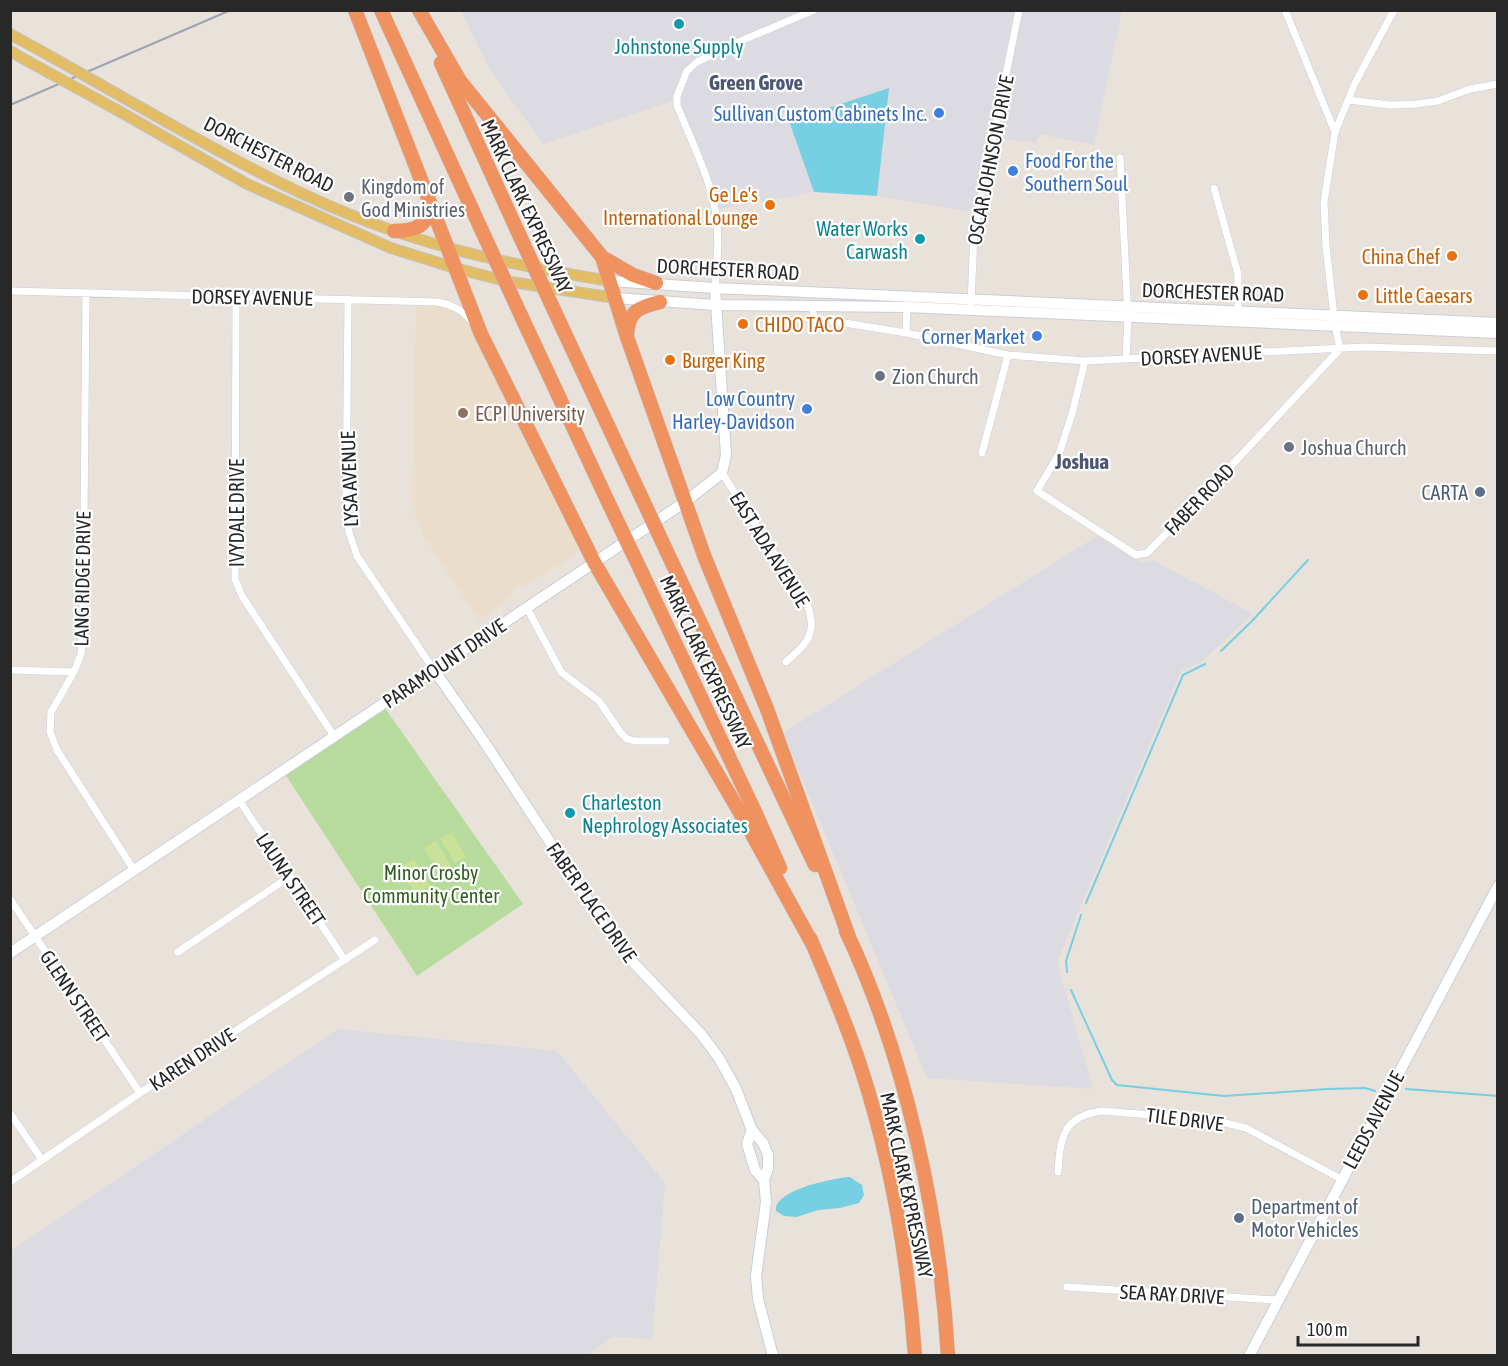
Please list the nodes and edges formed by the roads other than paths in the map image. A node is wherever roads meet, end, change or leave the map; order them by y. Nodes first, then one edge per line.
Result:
1 (381, 10) edge
2 (419, 10) edge
3 (814, 10) edge
4 (1019, 10) edge
5 (1285, 10) edge
6 (1394, 10) edge
7 (356, 14) edge
8 (10, 34) edge
9 (10, 51) edge
10 (1497, 84) edge
11 (1348, 100) junction
12 (1335, 132) junction
13 (1120, 158) dead end
14 (1214, 188) dead end
15 (430, 200) junction
16 (394, 231) junction
17 (446, 248) junction
18 (602, 257) junction
19 (455, 268) junction
20 (610, 281) junction
21 (656, 283) junction
22 (715, 288) junction
23 (10, 291) edge
24 (86, 293) junction
25 (236, 296) junction
26 (615, 298) junction
27 (348, 299) junction
28 (971, 299) junction
29 (660, 302) junction
30 (907, 302) junction
31 (716, 305) junction
32 (812, 305) junction
33 (971, 311) junction
34 (1127, 312) junction
35 (1238, 316) junction
36 (1335, 320) junction
37 (1497, 323) edge
38 (1472, 326) junction
39 (906, 333) junction
40 (1497, 333) edge
41 (481, 334) junction
42 (627, 337) junction
43 (1340, 349) junction
44 (1497, 351) edge
45 (1008, 355) junction
46 (1126, 359) junction
47 (1085, 361) junction
48 (982, 453) dead end
49 (722, 473) junction
50 (685, 501) junction
51 (594, 562) junction
52 (527, 608) junction
53 (786, 662) dead end
54 (10, 670) edge
55 (434, 670) junction
56 (74, 672) junction
57 (334, 736) junction
58 (666, 741) dead end
59 (239, 800) junction
60 (134, 870) junction
61 (289, 877) junction
62 (1497, 886) edge
63 (10, 899) edge
64 (1497, 903) edge
65 (1484, 911) junction
66 (35, 936) junction
67 (375, 940) dead end
68 (850, 940) junction
69 (813, 945) junction
70 (178, 952) dead end
71 (10, 953) edge
72 (344, 959) junction
73 (140, 1093) junction
74 (10, 1113) edge
75 (752, 1130) junction
76 (42, 1160) junction
77 (1058, 1172) dead end
78 (1341, 1179) junction
79 (764, 1180) junction
80 (10, 1182) edge
81 (1067, 1287) dead end
82 (1277, 1300) junction
83 (772, 1356) edge
84 (915, 1356) edge
85 (948, 1356) edge
86 (1249, 1356) edge

1 - 69 highway, MARK CLARK EXPRESSWAY, bridge
2 - 18 highway
2 - 68 highway, MARK CLARK EXPRESSWAY, bridge
3 - 22 street
4 - 28 street, OSCAR JOHNSON DRIVE
5 - 12 street
6 - 11 street
7 - 15 highway
8 - 16 main road, DORCHESTER ROAD, bridge
9 - 19 main road, DORCHESTER ROAD, bridge
10 - 11 street
11 - 12 street
12 - 36 street
13 - 34 street
14 - 35 street
15 - 16 highway
15 - 17 highway
16 - 17 main road, DORCHESTER ROAD
17 - 19 highway
17 - 20 main road, DORCHESTER ROAD
18 - 20 highway
18 - 21 highway
19 - 26 main road, DORCHESTER ROAD
19 - 41 highway
20 - 21 street, DORCHESTER ROAD
20 - 26 highway
21 - 22 street, DORCHESTER ROAD
22 - 30 street, DORCHESTER ROAD
22 - 31 street
23 - 24 street, DORSEY AVENUE
24 - 25 street, DORSEY AVENUE
24 - 56 street, LANG RIDGE DRIVE
25 - 27 street, DORSEY AVENUE
25 - 57 street, IVYDALE DRIVE
26 - 29 street, DORCHESTER ROAD
26 - 42 highway
27 - 41 street, DORSEY AVENUE
27 - 55 street, LYSA AVENUE
28 - 30 street, DORCHESTER ROAD
28 - 33 street, OSCAR JOHNSON DRIVE
28 - 34 street, DORCHESTER ROAD
29 - 31 street, DORCHESTER ROAD
29 - 42 highway
30 - 32 street, DORCHESTER ROAD
30 - 33 street, DORCHESTER ROAD
30 - 39 street
31 - 32 street, DORCHESTER ROAD
31 - 49 street
32 - 39 street, DORSEY AVENUE
33 - 34 street, DORCHESTER ROAD
34 - 35 street, DORCHESTER ROAD
34 - 46 street
35 - 36 street, DORCHESTER ROAD
36 - 38 street, DORCHESTER ROAD
36 - 43 street
37 - 38 street, DORCHESTER ROAD
38 - 40 street, DORCHESTER ROAD
39 - 45 street, DORSEY AVENUE
41 - 51 highway
42 - 50 highway
43 - 44 street, DORSEY AVENUE
43 - 46 street, DORSEY AVENUE
43 - 47 street, FABER ROAD
45 - 47 street, DORSEY AVENUE
45 - 48 street
46 - 47 street, DORSEY AVENUE
49 - 50 street, PARAMOUNT DRIVE
49 - 53 street, EAST ADA AVENUE
50 - 51 street, PARAMOUNT DRIVE
50 - 68 highway
51 - 52 street, PARAMOUNT DRIVE
51 - 69 highway
52 - 55 street, PARAMOUNT DRIVE
52 - 58 street
54 - 56 street
55 - 57 street, PARAMOUNT DRIVE
55 - 75 street, FABER PLACE DRIVE
56 - 60 street, LANG RIDGE DRIVE
57 - 59 street, PARAMOUNT DRIVE
59 - 60 street, PARAMOUNT DRIVE
59 - 61 street, LAUNA STREET
60 - 66 street, PARAMOUNT DRIVE
61 - 70 street
61 - 72 street, LAUNA STREET
62 - 65 street, LEEDS AVENUE
63 - 66 street, GLENN STREET
64 - 65 street
65 - 78 street, LEEDS AVENUE
66 - 71 street, PARAMOUNT DRIVE
66 - 73 street, GLENN STREET
67 - 72 street, KAREN DRIVE
68 - 85 highway, MARK CLARK EXPRESSWAY
69 - 84 highway, MARK CLARK EXPRESSWAY
72 - 73 street, KAREN DRIVE
73 - 76 street, KAREN DRIVE
74 - 76 street
75 - 79 street, FABER PLACE DRIVE
75 - 79 street, FABER PLACE DRIVE
76 - 80 street, KAREN DRIVE
77 - 78 street, TILE DRIVE
78 - 82 street, LEEDS AVENUE
79 - 83 street, FABER PLACE DRIVE
81 - 82 street, SEA RAY DRIVE
82 - 86 street, LEEDS AVENUE

